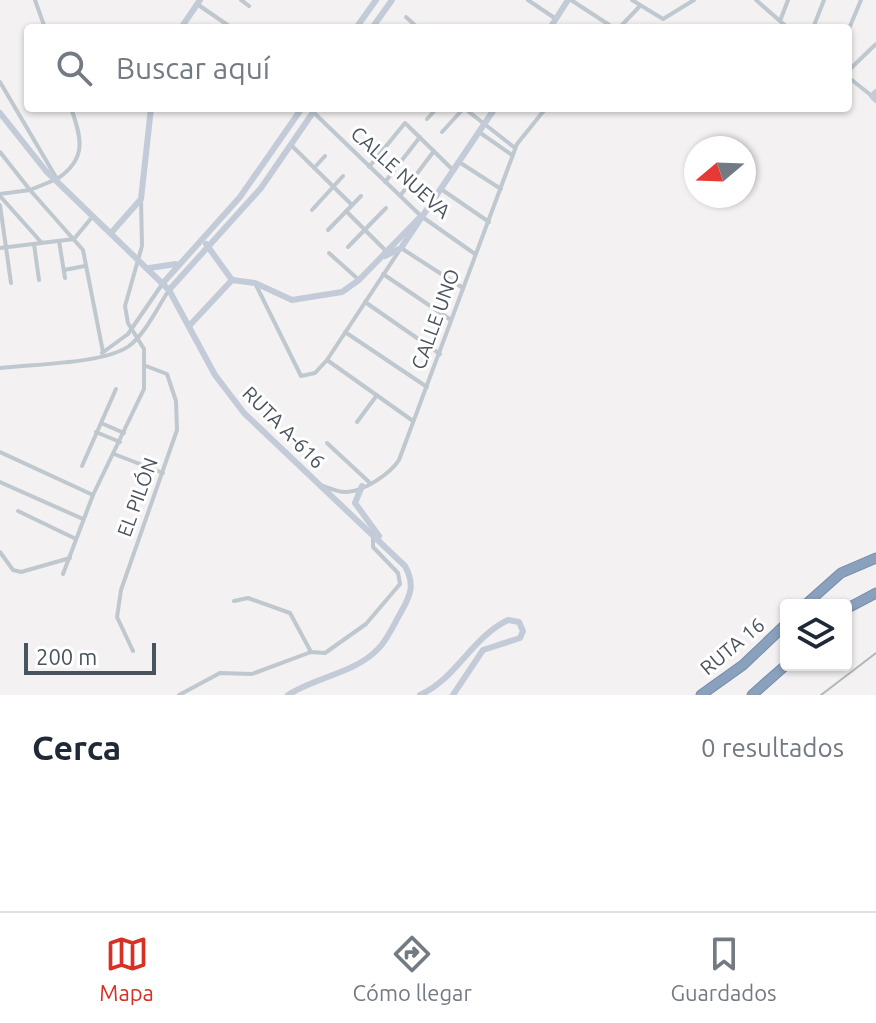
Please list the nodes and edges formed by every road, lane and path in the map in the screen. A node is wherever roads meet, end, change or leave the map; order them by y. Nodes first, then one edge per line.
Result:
1 (35, 0) edge
2 (241, 0) edge
3 (376, 0) edge
4 (392, 0) edge
5 (528, 0) edge
6 (570, 0) edge
7 (632, 0) edge
8 (694, 0) edge
9 (756, 0) edge
10 (788, 0) edge
11 (824, 0) edge
12 (861, 0) edge
13 (199, 2) edge
14 (249, 6) dead end
15 (640, 6) junction
16 (406, 17) dead end
17 (780, 21) junction
18 (44, 24) edge
19 (185, 24) edge
20 (227, 24) edge
21 (359, 24) edge
22 (375, 24) edge
23 (414, 24) edge
24 (552, 24) edge
25 (554, 24) edge
26 (609, 24) edge
27 (620, 24) edge
28 (783, 24) edge
29 (815, 24) edge
30 (851, 24) edge
31 (876, 44) edge
32 (852, 67) edge
33 (852, 80) edge
34 (0, 82) edge
35 (875, 96) edge
36 (72, 112) edge
37 (151, 112) edge
38 (299, 112) edge
39 (312, 112) edge
40 (315, 112) edge
41 (433, 112) edge
42 (460, 112) edge
43 (469, 112) edge
44 (492, 112) edge
45 (542, 112) edge
46 (0, 113) edge
47 (427, 119) dead end
48 (484, 125) junction
49 (442, 132) dead end
50 (479, 132) junction
51 (420, 137) junction
52 (291, 145) junction
53 (515, 148) junction
54 (434, 151) junction
55 (512, 155) junction
56 (1, 156) edge
57 (325, 156) dead end
58 (459, 162) junction
59 (369, 167) junction
60 (314, 168) junction
61 (453, 170) junction
62 (343, 176) dead end
63 (56, 180) junction
64 (385, 182) junction
65 (334, 188) junction
66 (440, 189) junction
67 (501, 189) junction
68 (30, 190) junction
69 (0, 195) edge
70 (361, 196) dead end
71 (400, 196) junction
72 (141, 199) junction
73 (0, 205) edge
74 (352, 205) junction
75 (386, 208) dead end
76 (312, 210) dead end
77 (346, 211) junction
78 (93, 216) junction
79 (421, 216) junction
80 (489, 222) junction
81 (328, 230) dead end
82 (364, 230) junction
83 (111, 233) junction
84 (202, 238) junction
85 (74, 239) junction
86 (59, 241) junction
87 (42, 243) junction
88 (34, 244) junction
89 (207, 245) junction
90 (348, 247) dead end
91 (3, 248) edge
92 (401, 248) junction
93 (388, 252) junction
94 (329, 253) dead end
95 (475, 254) junction
96 (139, 260) junction
97 (179, 263) junction
98 (86, 266) junction
99 (149, 268) junction
100 (64, 270) junction
101 (383, 274) junction
102 (65, 278) dead end
103 (39, 280) dead end
104 (232, 280) junction
105 (359, 280) junction
106 (11, 283) dead end
107 (163, 283) junction
108 (255, 283) junction
109 (463, 288) junction
110 (169, 290) junction
111 (365, 302) junction
112 (452, 321) junction
113 (190, 325) junction
114 (132, 329) junction
115 (345, 332) junction
116 (138, 337) junction
117 (103, 352) junction
118 (440, 354) junction
119 (97, 356) junction
120 (327, 360) junction
121 (146, 366) junction
122 (0, 368) edge
123 (427, 387) junction
124 (116, 389) dead end
125 (377, 395) junction
126 (414, 421) junction
127 (357, 422) dead end
128 (100, 423) junction
129 (96, 432) junction
130 (124, 433) junction
131 (120, 442) junction
132 (327, 443) dead end
133 (0, 452) edge
134 (114, 454) junction
135 (82, 466) dead end
136 (163, 473) junction
137 (0, 482) edge
138 (316, 483) junction
139 (366, 484) junction
140 (93, 495) junction
141 (18, 511) dead end
142 (83, 519) junction
143 (374, 533) junction
144 (76, 539) junction
145 (0, 552) edge
146 (70, 558) junction
147 (876, 558) edge
148 (63, 574) dead end
149 (876, 593) edge
150 (811, 599) edge
151 (234, 601) dead end
152 (852, 606) edge
153 (780, 630) edge
154 (133, 651) dead end
155 (311, 652) junction
156 (780, 670) edge
157 (179, 695) edge
158 (288, 695) edge
159 (420, 695) edge
160 (453, 695) edge
161 (701, 695) edge
162 (752, 695) edge

1 - 18 street
2 - 14 street
3 - 21 main road
4 - 22 main road
5 - 24 street
6 - 25 main road
6 - 26 street
7 - 15 street
8 - 15 street
9 - 17 street
10 - 17 street
11 - 29 street
12 - 30 street
13 - 19 main road
13 - 20 street
15 - 27 street
16 - 23 street
17 - 28 street
31 - 32 street
33 - 35 street
34 - 63 street
36 - 63 street
37 - 72 main road
38 - 84 main road
39 - 52 main road
40 - 59 street, CALLE NUEVA
41 - 47 street
42 - 49 street
43 - 48 street
44 - 48 main road
45 - 53 street, CALLE UNO
46 - 63 main road, RUTA A-616
48 - 50 main road
48 - 53 street
50 - 55 street
50 - 58 main road
51 - 54 street
51 - 59 street
51 - 64 street
52 - 60 street
52 - 89 main road
53 - 55 street, CALLE UNO
54 - 61 street
54 - 71 street
55 - 67 street, CALLE UNO
56 - 68 street
57 - 60 street
58 - 61 main road
58 - 67 street
59 - 64 street, CALLE NUEVA
60 - 65 street
61 - 66 main road
62 - 65 street
63 - 68 street
63 - 78 main road, RUTA A-616
64 - 71 street, CALLE NUEVA
65 - 74 street
65 - 76 street
66 - 79 main road
66 - 80 street
67 - 80 street, CALLE UNO
68 - 69 street
68 - 85 street
69 - 87 street
70 - 74 street
71 - 79 street, CALLE NUEVA
72 - 83 main road
72 - 96 street
73 - 91 street
74 - 77 street
75 - 82 street
77 - 81 street
77 - 82 street
78 - 83 main road, RUTA A-616
78 - 85 street
79 - 92 main road
79 - 93 main road
79 - 95 street, CALLE NUEVA
80 - 95 street, CALLE UNO
82 - 90 street
82 - 93 street
83 - 96 main road, RUTA A-616
84 - 89 main road
84 - 97 main road
85 - 86 street
85 - 98 street
86 - 87 street
86 - 100 street
87 - 88 street
88 - 91 street
88 - 103 street
89 - 104 main road
89 - 110 main road
91 - 106 street
92 - 93 main road
92 - 101 street
92 - 109 street
93 - 105 main road
94 - 105 street
95 - 109 street, CALLE UNO
96 - 99 main road, RUTA A-616
96 - 114 street
97 - 99 main road
97 - 107 main road
98 - 100 street
98 - 117 street
99 - 107 main road, RUTA A-616
100 - 102 street
101 - 111 street
101 - 112 street
104 - 108 main road
104 - 113 main road
105 - 108 main road
107 - 110 main road, RUTA A-616
107 - 114 street
108 - 120 street
109 - 112 street, CALLE UNO
110 - 113 main road, RUTA A-616
110 - 116 street
111 - 115 street
111 - 118 street
112 - 118 street, CALLE UNO
113 - 138 main road, RUTA A-616
114 - 116 street
114 - 117 street
115 - 120 street
115 - 123 street
116 - 119 street
116 - 121 street
117 - 119 street
118 - 123 street, CALLE UNO
119 - 122 street
120 - 125 street
121 - 130 street
121 - 136 street, EL PILÓN
123 - 126 street, CALLE UNO
124 - 128 street
125 - 126 street
125 - 127 street
126 - 139 street, CALLE UNO
128 - 129 street
128 - 130 street
129 - 131 street
129 - 135 street
130 - 131 street
131 - 134 street
132 - 139 street
133 - 140 street
134 - 136 street
134 - 140 street
136 - 154 street, EL PILÓN
137 - 142 street
138 - 139 street
138 - 143 main road, RUTA A-616
139 - 143 main road
140 - 142 street
141 - 144 street
142 - 144 street
143 - 155 street
143 - 158 main road, RUTA A-616
144 - 146 street
145 - 146 street
146 - 148 street
147 - 150 highway
149 - 152 highway
151 - 155 street
153 - 161 highway, RUTA 16
155 - 157 street
156 - 162 highway
159 - 160 main road

